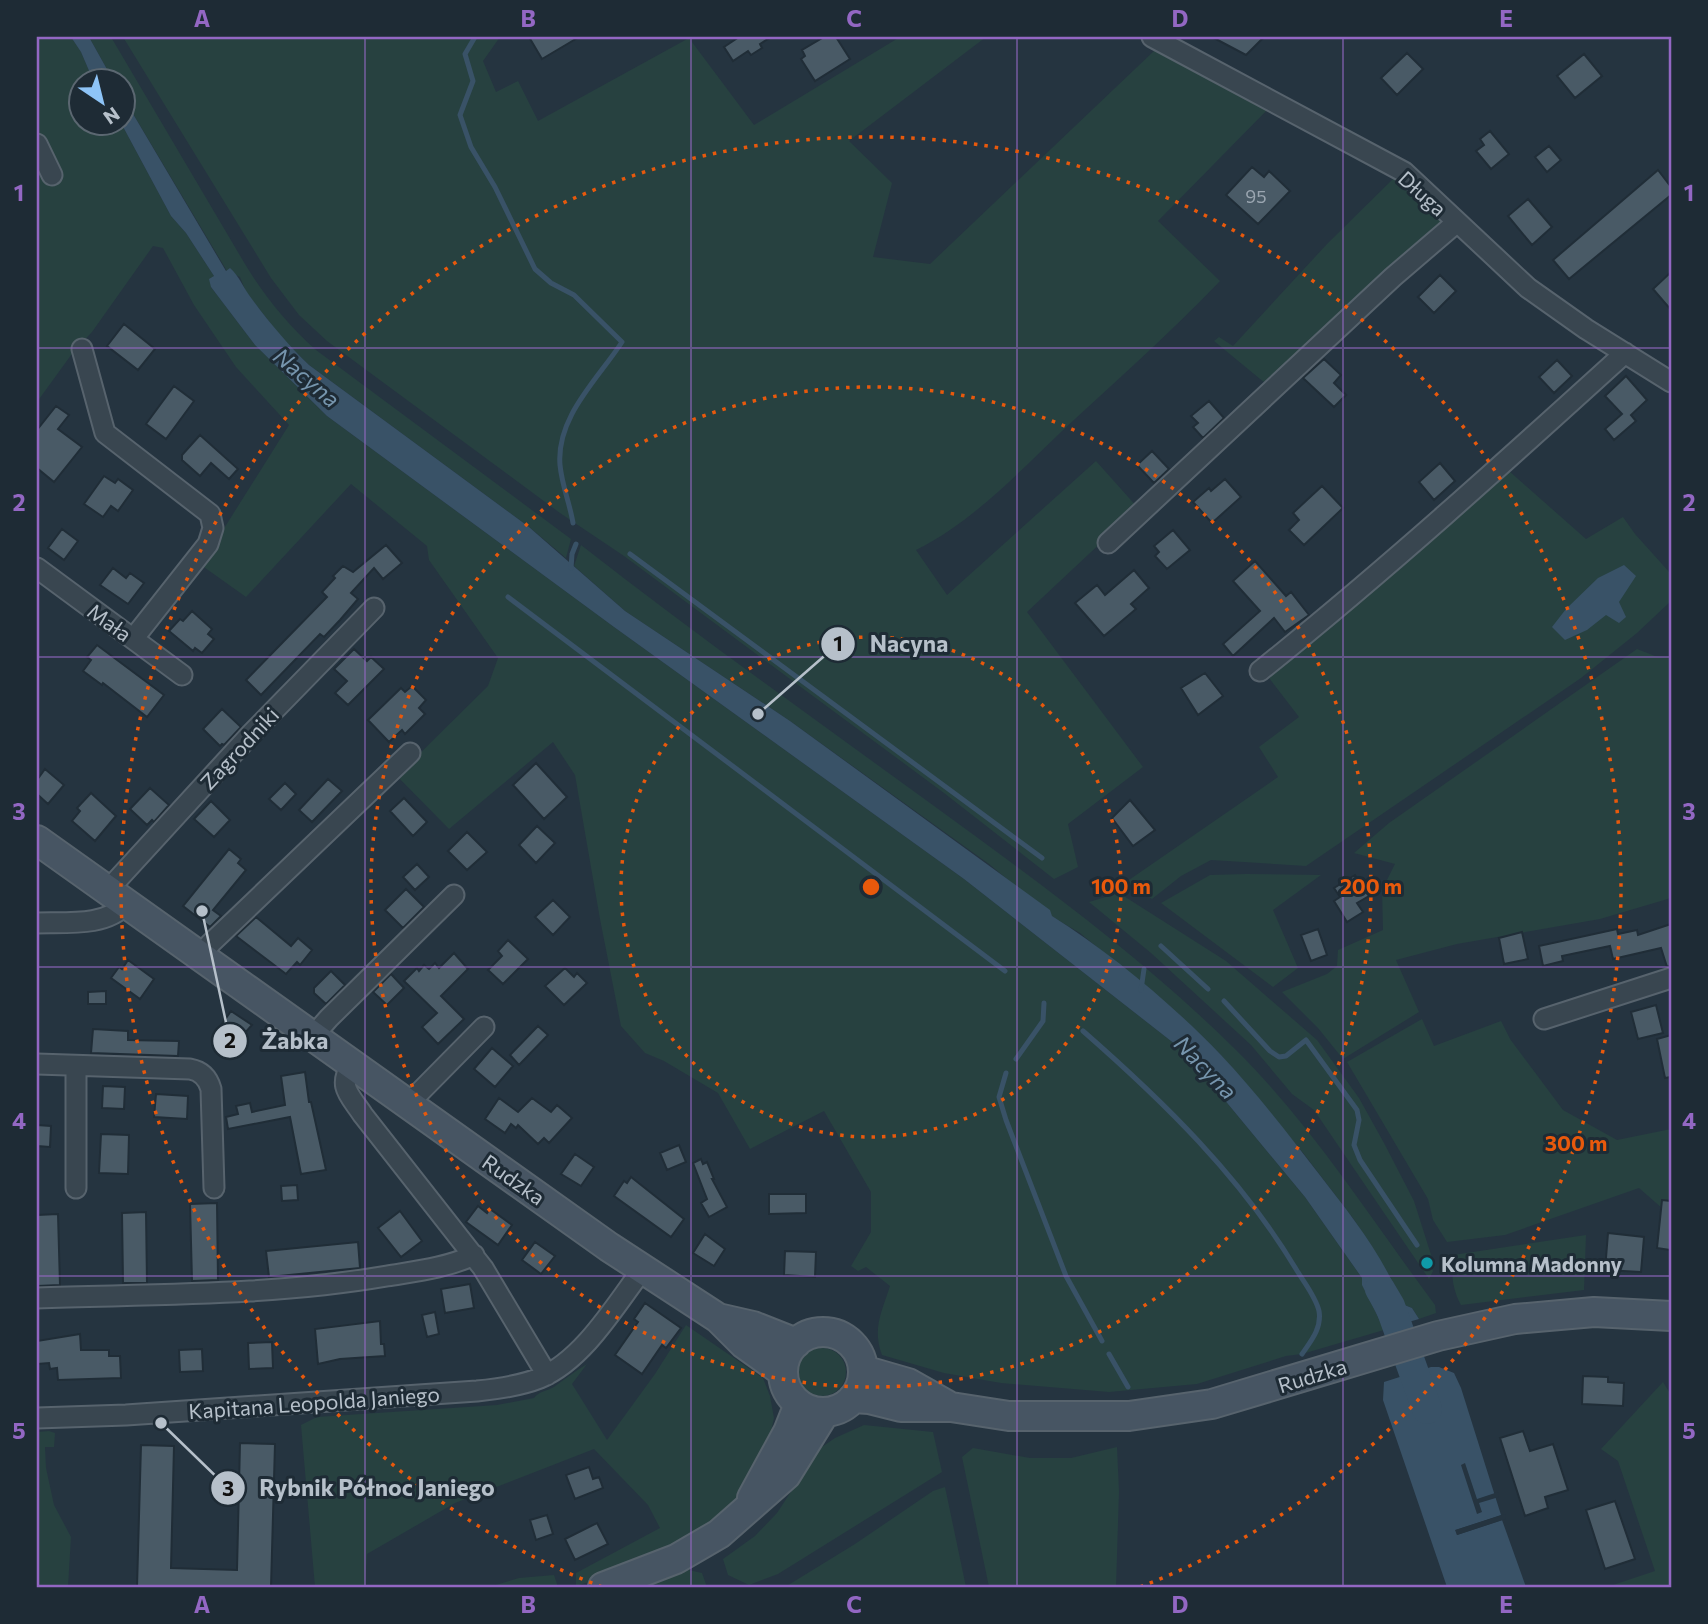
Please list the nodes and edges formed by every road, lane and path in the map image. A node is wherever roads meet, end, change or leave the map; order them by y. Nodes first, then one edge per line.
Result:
1 (1152, 37) edge
2 (37, 144) edge
3 (52, 175) dead end
4 (1456, 223) junction
5 (82, 349) dead end
6 (1625, 353) junction
7 (1671, 382) edge
8 (1108, 543) dead end
9 (37, 568) edge
10 (374, 608) dead end
11 (133, 639) junction
12 (1260, 671) dead end
13 (182, 675) dead end
14 (410, 753) dead end
15 (37, 840) edge
16 (454, 895) dead end
17 (117, 897) junction
18 (37, 923) edge
19 (200, 956) junction
20 (1671, 978) edge
21 (1544, 1019) dead end
22 (484, 1027) dead end
23 (313, 1036) junction
24 (352, 1064) junction
25 (37, 1065) edge
26 (76, 1066) junction
27 (408, 1104) junction
28 (76, 1188) dead end
29 (214, 1188) dead end
30 (474, 1255) junction
31 (642, 1269) junction
32 (37, 1298) edge
33 (1671, 1316) edge
34 (718, 1318) junction
35 (796, 1343) junction
36 (863, 1370) junction
37 (783, 1372) junction
38 (547, 1375) junction
39 (853, 1398) junction
40 (951, 1407) junction
41 (812, 1408) junction
42 (37, 1418) edge
43 (603, 1587) edge

1 - 4 street, Długa
2 - 3 street
4 - 6 street, Długa
4 - 8 street
5 - 11 street
6 - 7 street, Długa
6 - 12 street
9 - 11 street, Mała
10 - 17 street, Zagrodniki
11 - 13 street, Mała
14 - 19 street
15 - 17 main road, Rudzka
16 - 23 street
17 - 18 street
17 - 19 main road, Rudzka
19 - 23 main road, Rudzka
20 - 21 street
22 - 27 street
23 - 24 main road, Rudzka
24 - 27 main road, Rudzka
24 - 30 street
25 - 26 street
26 - 28 street
26 - 29 street
27 - 31 main road, Rudzka
30 - 32 street
30 - 38 street
31 - 34 main road, Rudzka
31 - 38 street, Kapitana Leopolda Janiego
33 - 40 main road, Rudzka
34 - 35 main road, Rudzka
34 - 37 main road, Rudzka
35 - 36 main road
35 - 37 main road
36 - 39 main road
36 - 40 main road, Rudzka
37 - 41 main road
38 - 42 street, Kapitana Leopolda Janiego
39 - 40 main road, Rudzka
39 - 41 main road
41 - 43 main road

